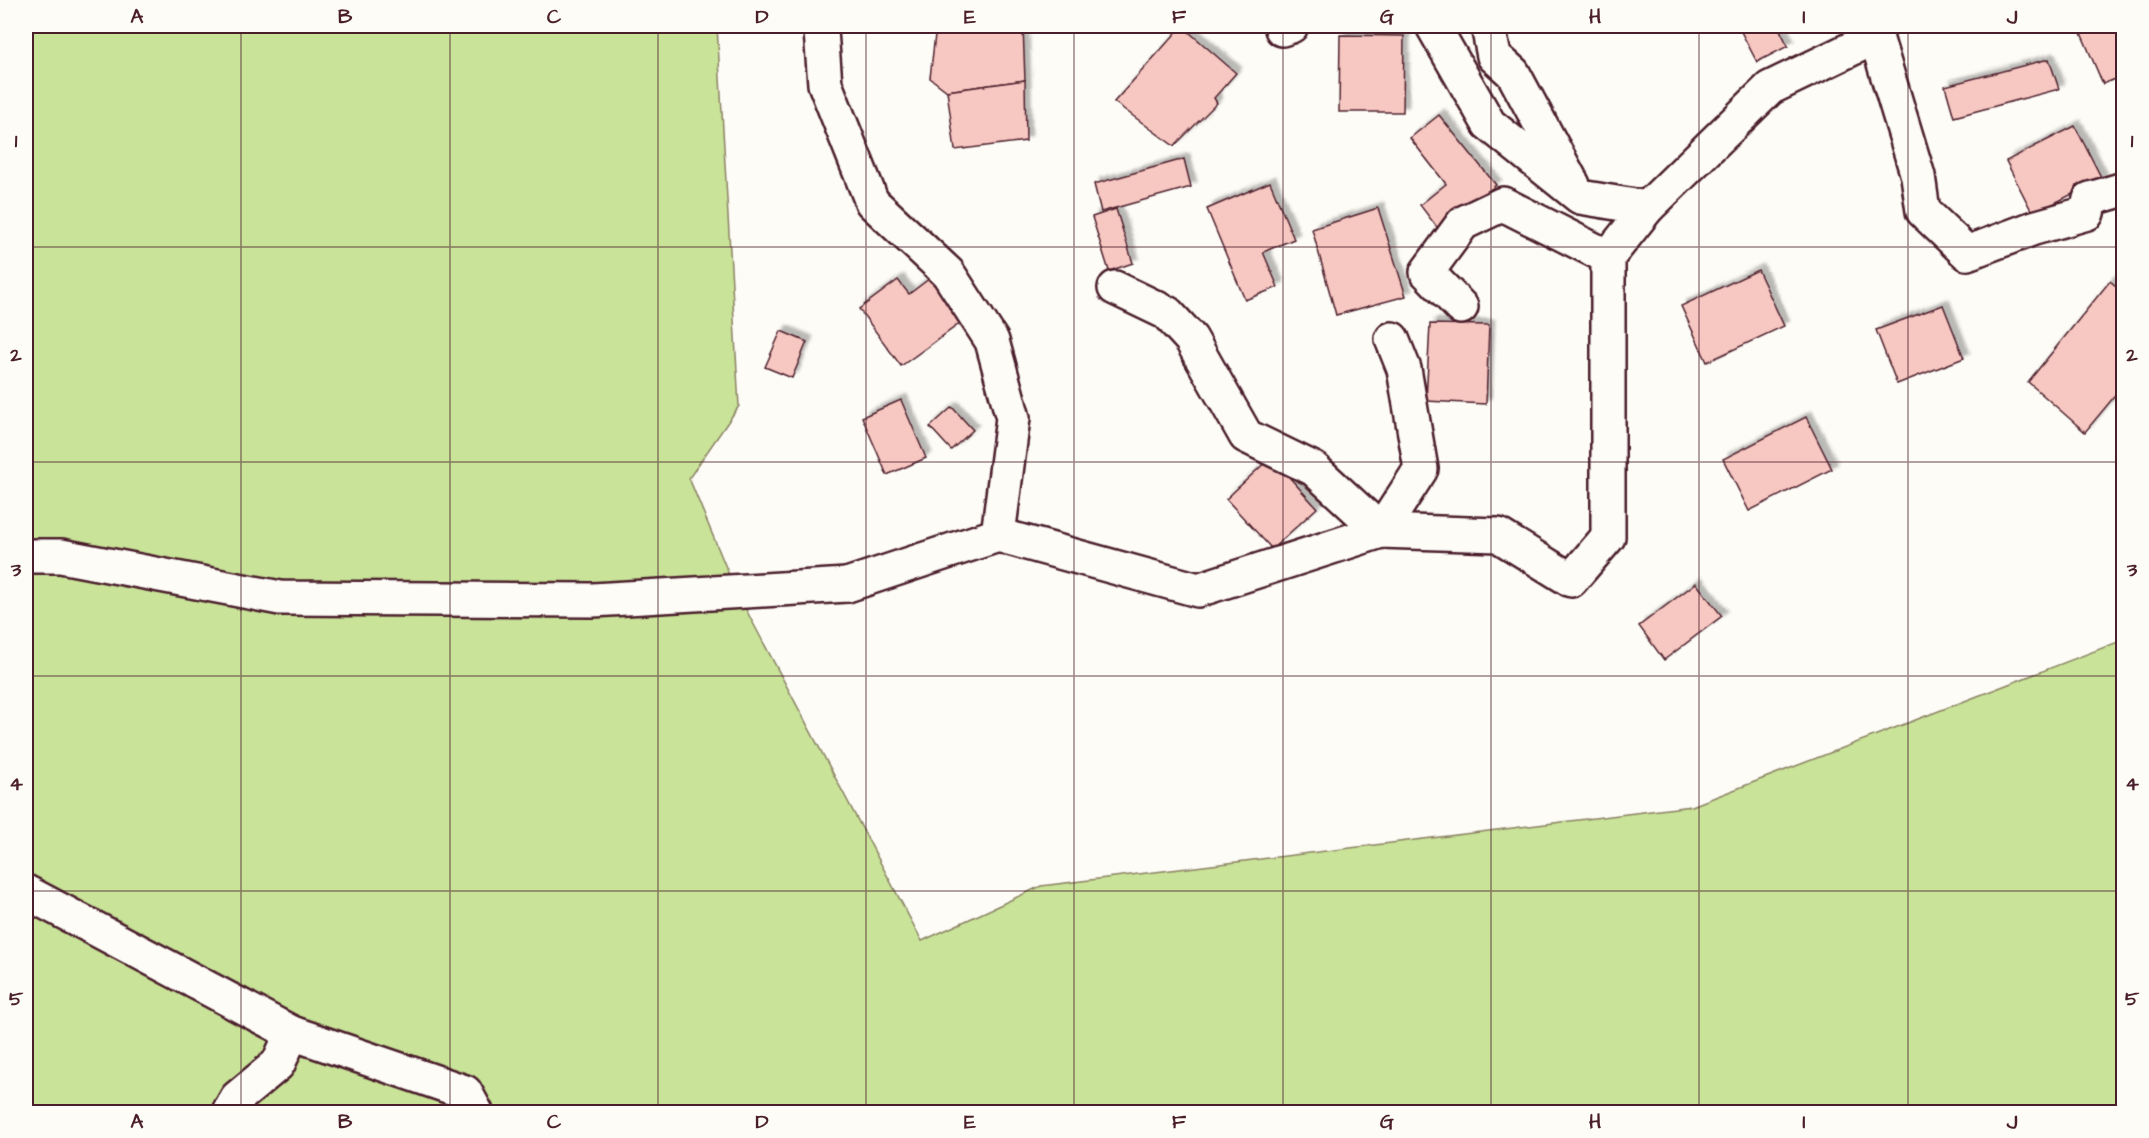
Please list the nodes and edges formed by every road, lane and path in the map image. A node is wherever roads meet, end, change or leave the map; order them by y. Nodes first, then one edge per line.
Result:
1 (823, 26) edge
2 (1433, 26) edge
3 (1488, 26) edge
4 (1878, 31) edge
5 (2124, 189) edge
6 (1580, 197) junction
7 (1647, 208) junction
8 (1608, 257) junction
9 (1115, 288) dead end
10 (1461, 307) dead end
11 (1392, 339) dead end
12 (1381, 531) junction
13 (998, 536) junction
14 (26, 556) edge
15 (26, 892) edge
16 (292, 1033) junction
17 (229, 1113) edge
18 (476, 1113) edge

1 - 13 street
2 - 6 street
3 - 6 street
4 - 5 street
4 - 7 street
6 - 7 street
7 - 8 street
8 - 10 street
8 - 12 street
9 - 12 street
11 - 12 street
12 - 13 street
13 - 14 street
15 - 16 street
16 - 17 street
16 - 18 street

